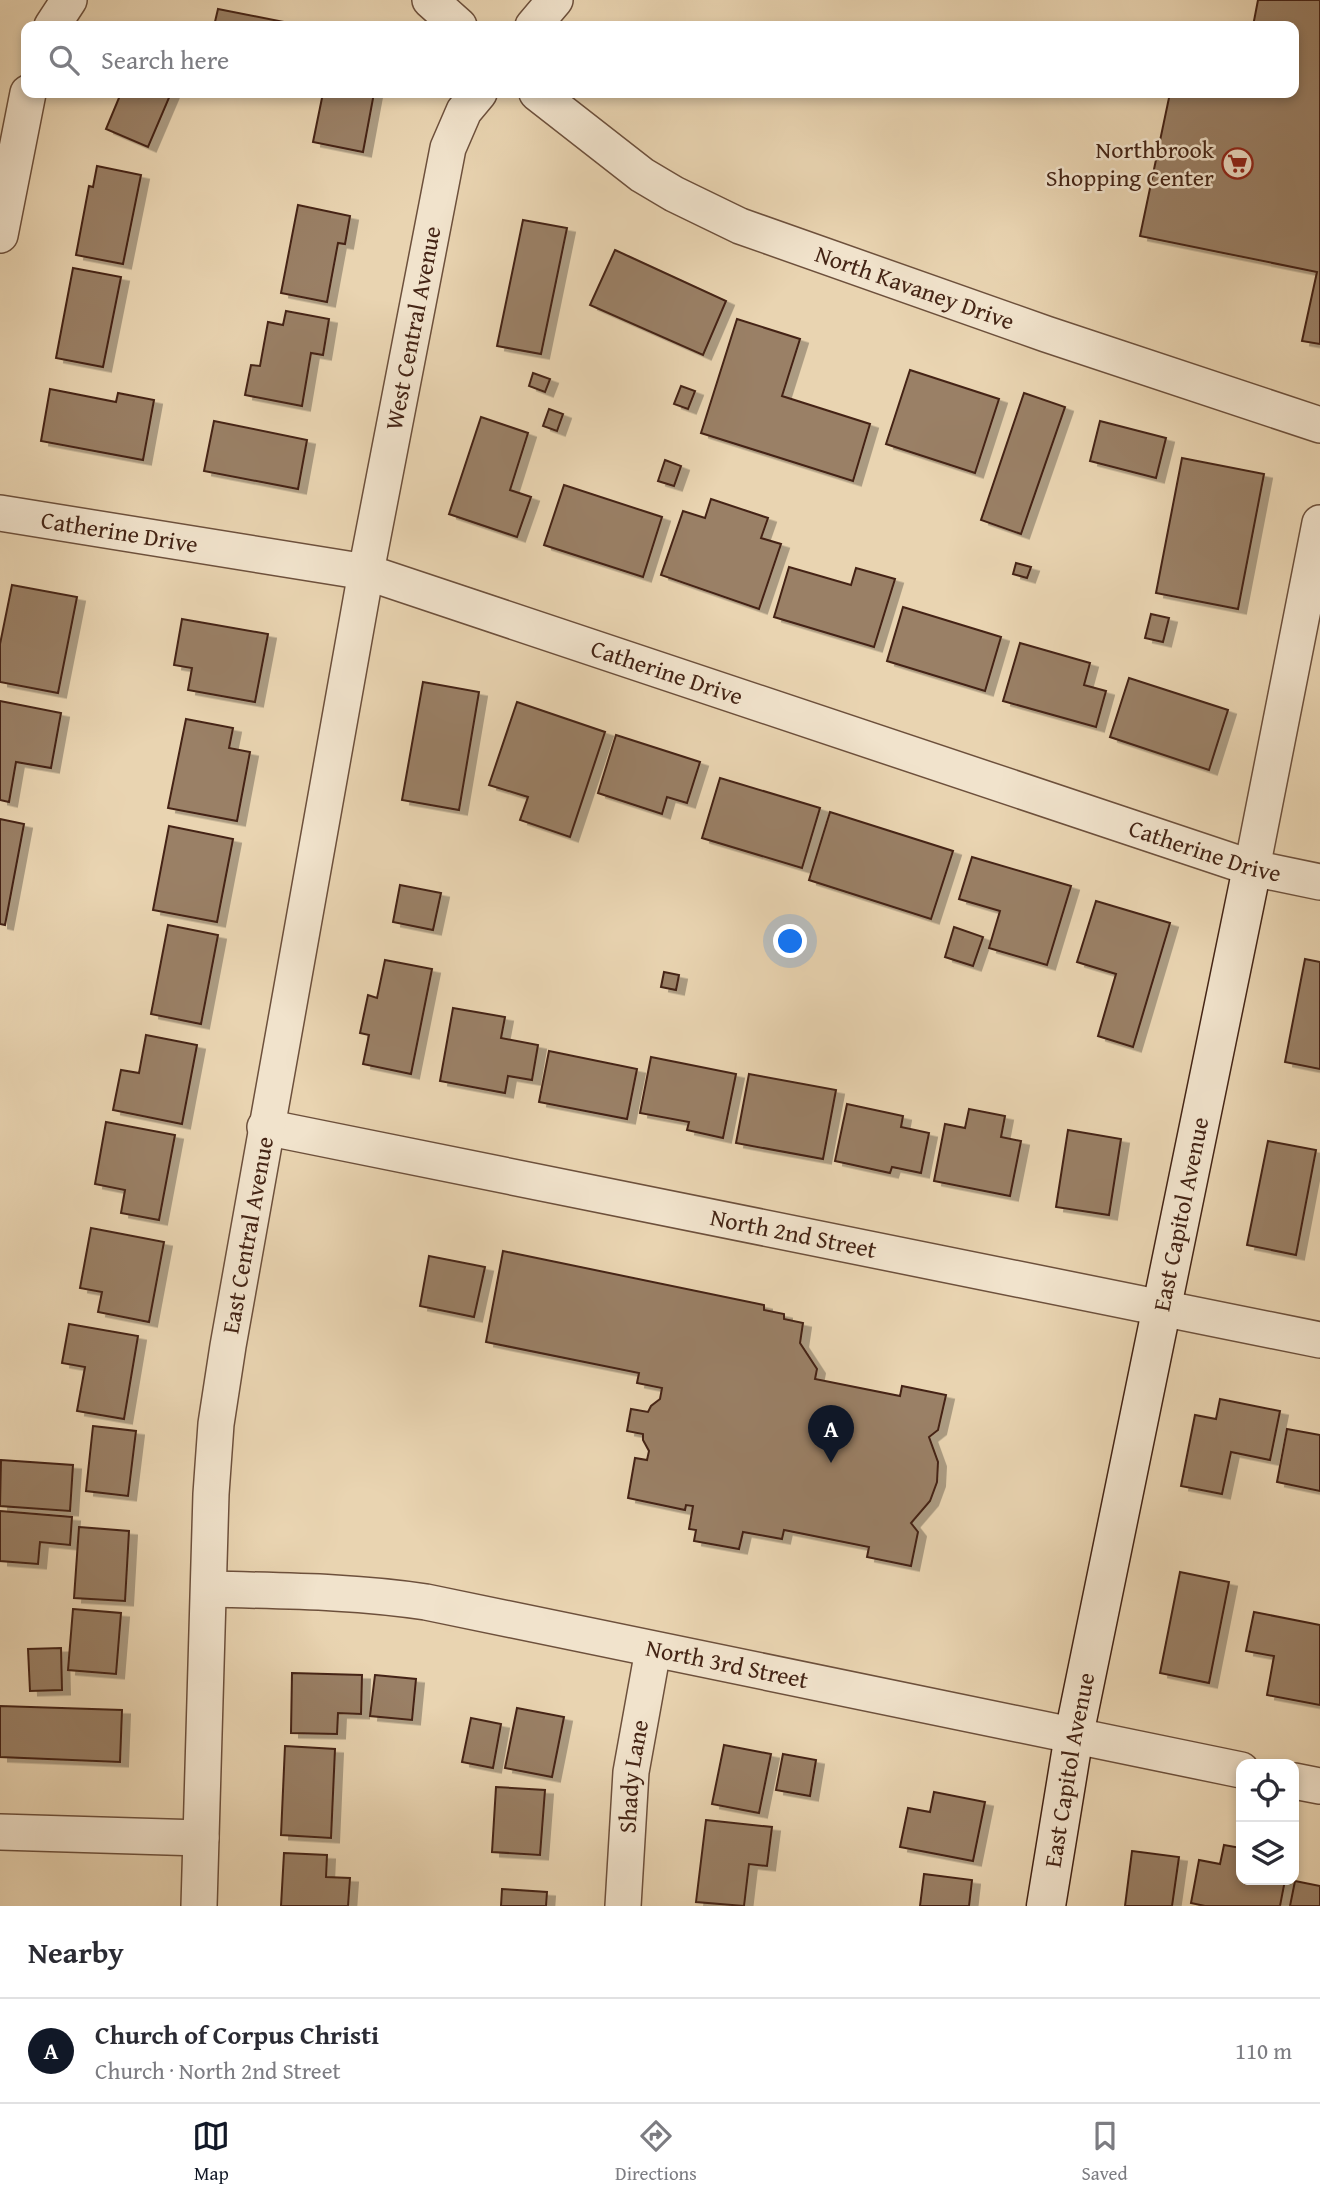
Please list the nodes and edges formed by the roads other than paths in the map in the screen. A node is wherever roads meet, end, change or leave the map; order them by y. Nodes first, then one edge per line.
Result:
1 (69, 0) edge
2 (430, 0) edge
3 (555, 0) edge
4 (55, 21) edge
5 (453, 21) edge
6 (537, 21) edge
7 (27, 98) edge
8 (475, 98) edge
9 (543, 98) edge
10 (0, 234) edge
11 (1320, 425) edge
12 (0, 513) edge
13 (1320, 523) edge
14 (366, 572) junction
15 (1252, 868) junction
16 (1320, 882) edge
17 (265, 1127) junction
18 (1161, 1307) junction
19 (1320, 1340) edge
20 (209, 1589) junction
21 (653, 1650) junction
22 (1074, 1735) junction
23 (1236, 1769) edge
24 (1299, 1782) edge
25 (1320, 1786) edge
26 (0, 1832) edge
27 (201, 1838) junction
28 (199, 1906) edge
29 (623, 1906) edge
30 (1046, 1906) edge

1 - 4 street
2 - 5 street
3 - 6 street
7 - 10 street
8 - 14 street, West Central Avenue
9 - 11 street, North Kavaney Drive
12 - 14 street, Catherine Drive
13 - 15 street, East Capitol Avenue
14 - 15 street, Catherine Drive
14 - 17 street, East Central Avenue
15 - 16 street, Catherine Drive
15 - 18 street, East Capitol Avenue
17 - 18 street, North 2nd Street
17 - 20 street, East Central Avenue
18 - 19 street, North 2nd Street
18 - 22 street, East Capitol Avenue
20 - 21 street, North 3rd Street
20 - 27 street, East Central Avenue
21 - 22 street, North 3rd Street
21 - 29 street, Shady Lane
22 - 23 street, North 3rd Street
22 - 30 street, East Capitol Avenue
24 - 25 street
26 - 27 street
27 - 28 street, East Central Avenue

